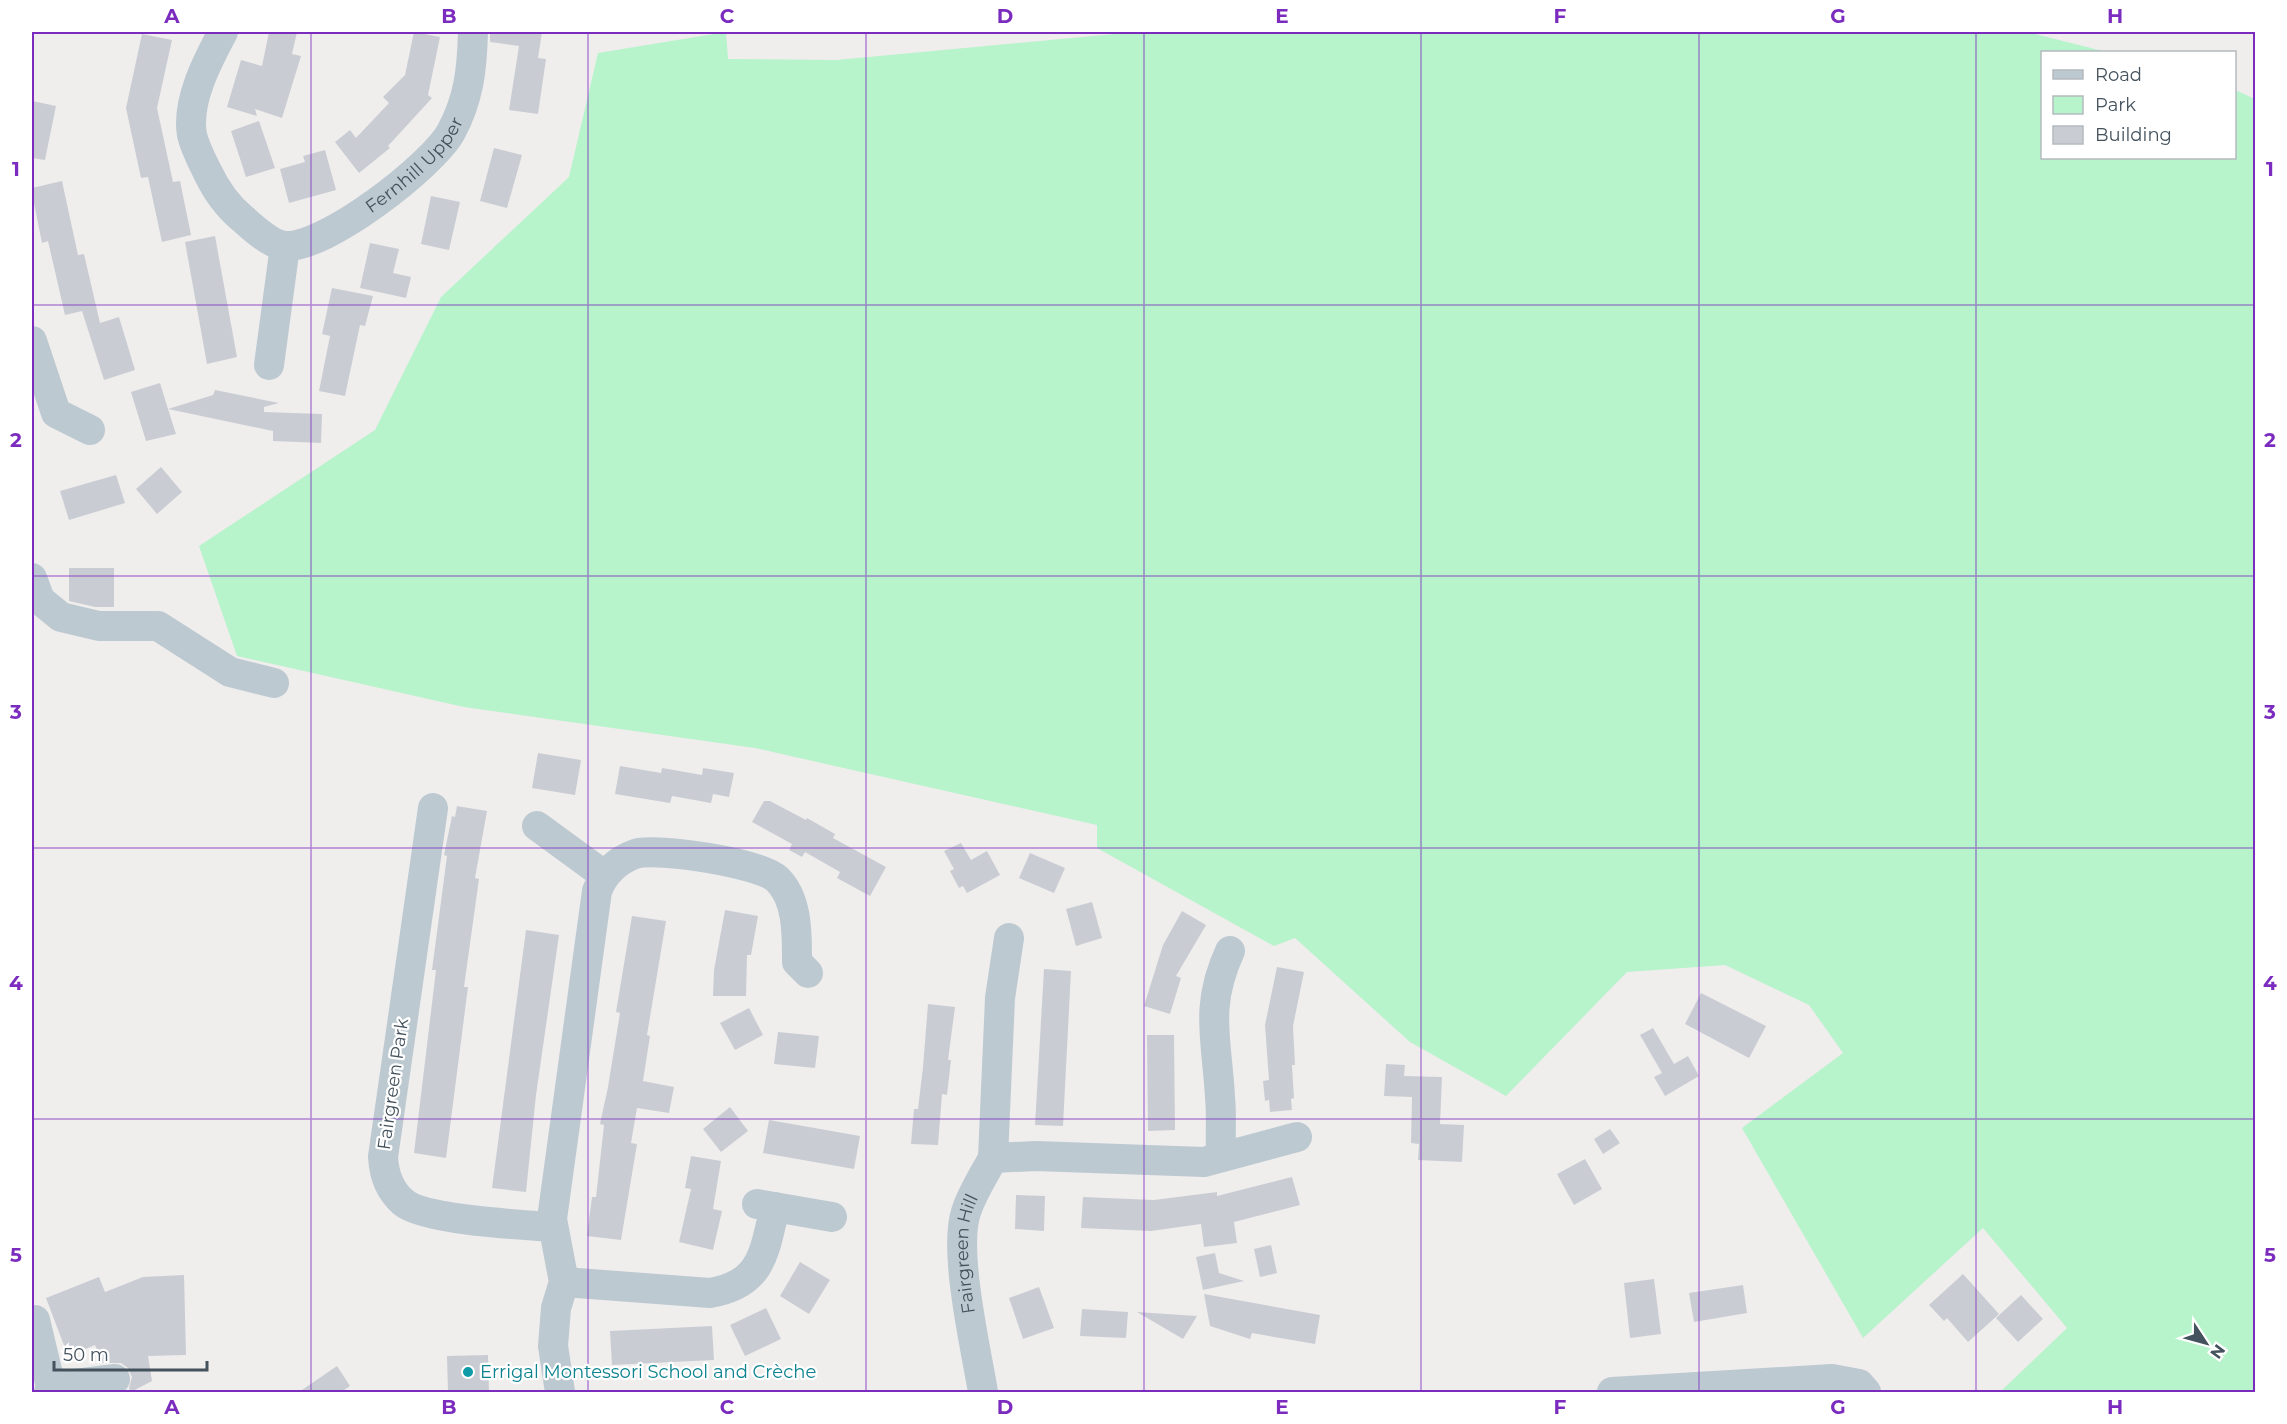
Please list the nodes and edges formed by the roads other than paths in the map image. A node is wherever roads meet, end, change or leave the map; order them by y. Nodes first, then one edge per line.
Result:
1 (223, 32) edge
2 (473, 32) edge
3 (285, 246) junction
4 (32, 341) edge
5 (269, 365) dead end
6 (90, 430) dead end
7 (32, 578) edge
8 (274, 682) dead end
9 (433, 808) dead end
10 (537, 826) dead end
11 (604, 875) junction
12 (1009, 938) dead end
13 (1230, 951) dead end
14 (808, 973) dead end
15 (1297, 1137) dead end
16 (1221, 1157) junction
17 (993, 1158) junction
18 (832, 1218) dead end
19 (554, 1227) junction
20 (564, 1282) junction
21 (35, 1320) dead end
22 (114, 1379) dead end
23 (50, 1390) edge
24 (560, 1392) edge
25 (983, 1392) edge
26 (1612, 1392) edge
27 (1866, 1392) edge

1 - 3 street
2 - 3 street, Fernhill Upper
3 - 5 street
4 - 6 street
7 - 8 street
9 - 19 street, Fairgreen Park
10 - 11 street
11 - 14 street
11 - 19 street
12 - 17 street, Fairgreen Hill
13 - 16 street
15 - 16 street
16 - 17 street
17 - 25 street, Fairgreen Hill
18 - 20 street
19 - 20 street
20 - 24 street
21 - 23 street
22 - 23 street
26 - 27 street

